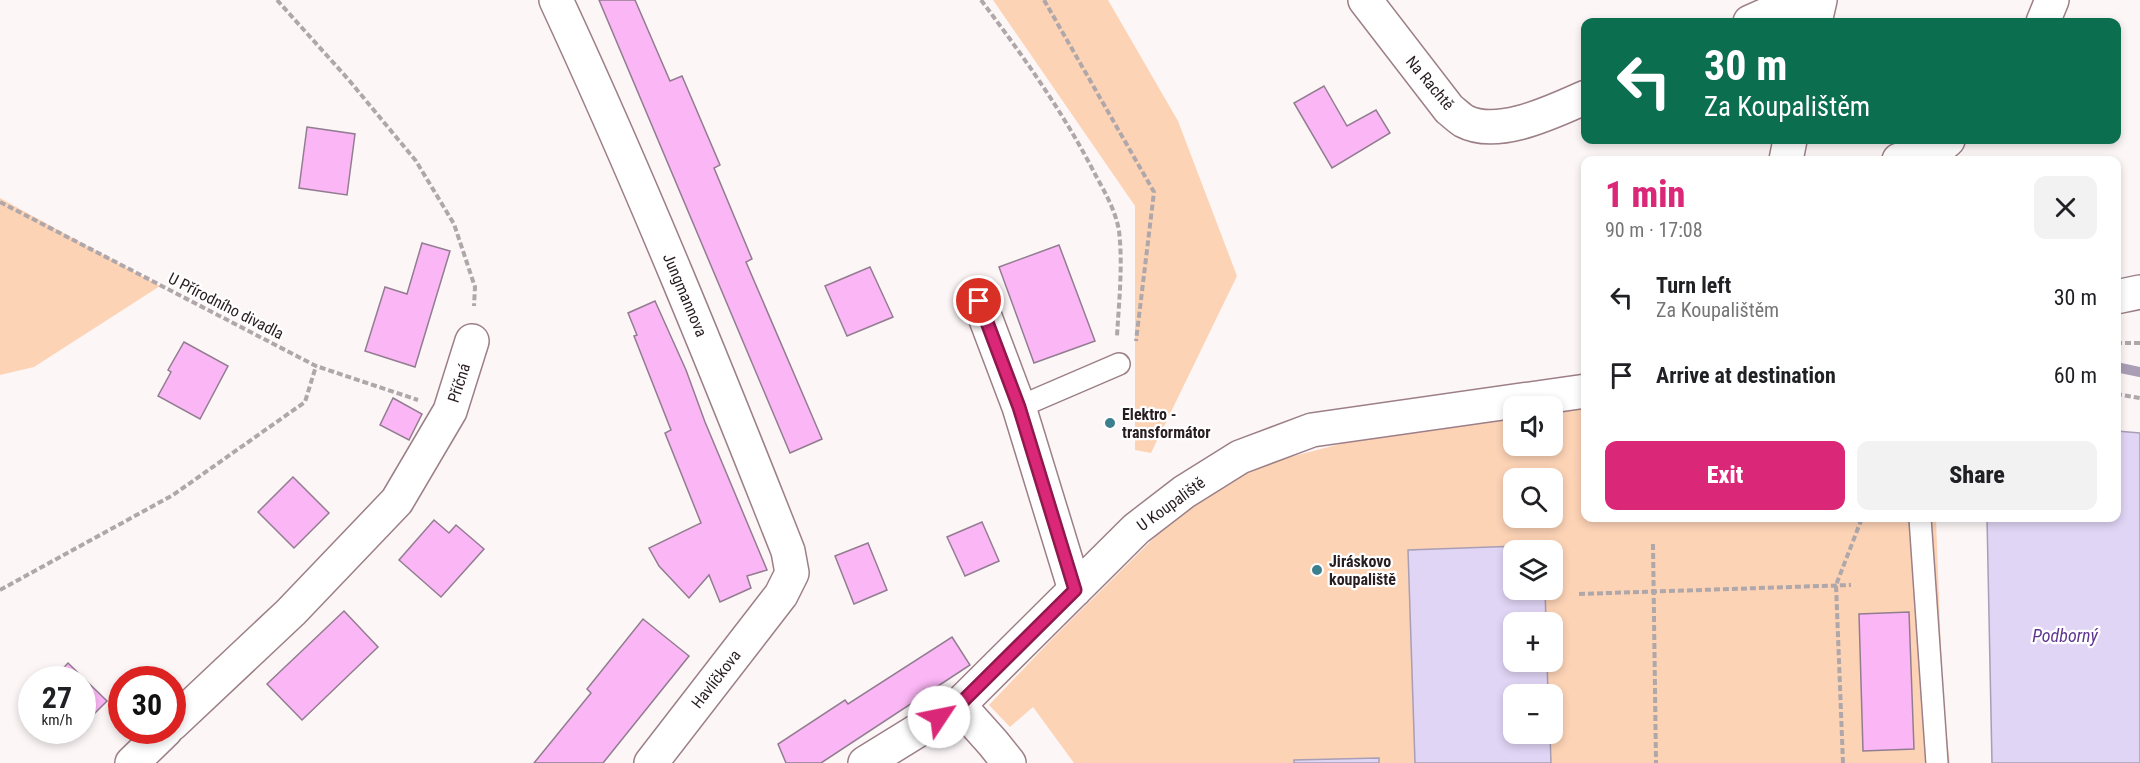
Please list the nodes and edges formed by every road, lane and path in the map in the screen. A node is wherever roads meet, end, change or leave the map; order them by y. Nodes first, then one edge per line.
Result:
1 (277, 0) edge
2 (556, 0) edge
3 (981, 0) edge
4 (1044, 0) edge
5 (1365, 0) edge
6 (1800, 0) edge
7 (1820, 0) edge
8 (2052, 0) edge
9 (1759, 18) edge
10 (1816, 18) edge
11 (2045, 18) edge
12 (1581, 99) edge
13 (1946, 148) edge
14 (1915, 156) edge
15 (0, 202) edge
16 (2140, 292) edge
17 (2121, 296) edge
18 (979, 301) dead end
19 (472, 341) joint
20 (2121, 343) edge
21 (2140, 343) edge
22 (1117, 365) junction
23 (316, 366) junction
24 (1581, 374) edge
25 (1581, 392) edge
26 (1552, 395) junction
27 (2121, 395) edge
28 (2140, 398) edge
29 (1019, 407) junction
30 (450, 411) junction
31 (1860, 522) edge
32 (1920, 522) edge
33 (1653, 544) dead end
34 (1836, 585) junction
35 (1851, 585) dead end
36 (1075, 590) junction
37 (0, 591) edge
38 (1653, 592) junction
39 (1579, 594) dead end
40 (782, 595) joint
41 (959, 705) junction
42 (186, 711) edge
43 (152, 744) edge
44 (132, 763) edge
45 (651, 763) edge
46 (865, 763) edge
47 (1009, 763) edge
48 (1656, 763) edge
49 (1843, 763) edge
50 (1937, 763) edge

1 - 19 path, Příčná
2 - 40 street, Jungmannova
3 - 22 path
4 - 22 path
5 - 12 street, Na Rachtě
6 - 9 street
7 - 10 street
8 - 11 street
13 - 14 street
15 - 23 path, U Přírodního divadla
16 - 17 street
18 - 29 street
19 - 30 street, Příčná
20 - 21 path
22 - 29 lane
23 - 30 path, U Přírodního divadla
23 - 37 path
24 - 26 street
25 - 26 street, U Koupaliště
26 - 36 street, U Koupaliště
27 - 28 path
29 - 36 street
30 - 42 street, Příčná
31 - 34 path
32 - 50 lane
33 - 38 path
34 - 35 path
34 - 38 path
34 - 49 path
36 - 41 street, U Koupaliště
38 - 39 path
38 - 48 path
40 - 45 street, Havlíčkova
41 - 46 street, U Koupaliště
41 - 47 street
43 - 44 street

